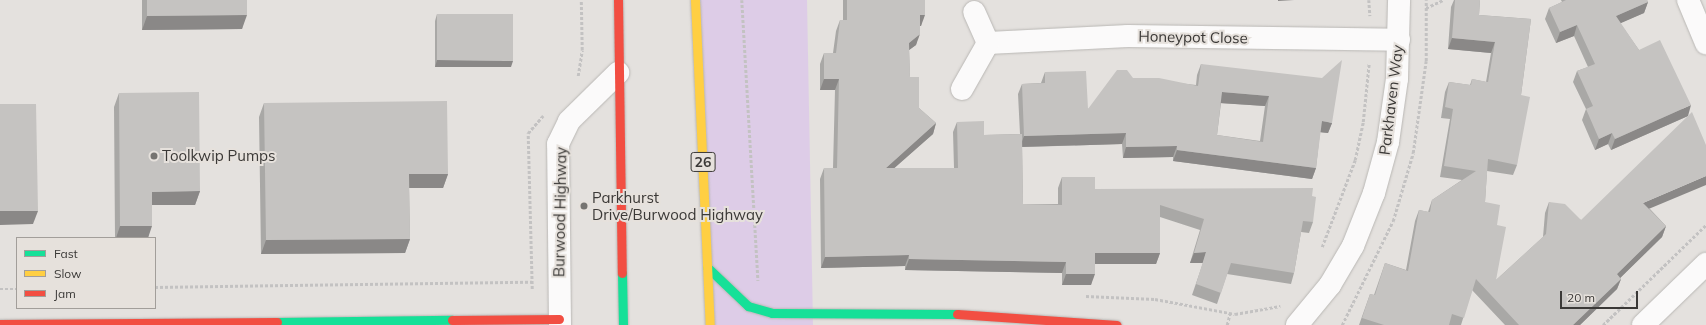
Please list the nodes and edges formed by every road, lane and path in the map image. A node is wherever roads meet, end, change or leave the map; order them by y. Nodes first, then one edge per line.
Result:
1 (618, 0) edge
2 (695, 0) edge
3 (742, 0) edge
4 (1369, 0) edge
5 (1399, 0) edge
6 (1443, 0) edge
7 (1688, 0) edge
8 (1426, 8) dead end
9 (974, 12) dead end
10 (1371, 23) dead end
11 (1399, 40) junction
12 (988, 43) junction
13 (1706, 43) edge
14 (1370, 55) dead end
15 (618, 73) junction
16 (962, 89) dead end
17 (1706, 225) edge
18 (1319, 253) dead end
19 (1706, 264) edge
20 (708, 267) junction
21 (532, 282) dead end
22 (1330, 285) junction
23 (156, 287) edge
24 (758, 287) dead end
25 (0, 289) edge
26 (16, 289) edge
27 (1230, 313) dead end
28 (560, 322) edge
29 (0, 324) edge
30 (623, 325) edge
31 (710, 325) edge
32 (1116, 325) edge
33 (1227, 325) edge
34 (1297, 325) edge
35 (1320, 325) edge
36 (1603, 325) edge
37 (1643, 325) edge

1 - 15 main road
2 - 20 main road, 26
3 - 24 path
4 - 10 path
5 - 11 street, Parkhaven Way
6 - 8 path
7 - 13 street
9 - 12 street
11 - 12 street, Honeypot Close
11 - 22 street, Parkhaven Way
12 - 16 street
14 - 18 path
15 - 28 street, Burwood Highway
15 - 30 main road
17 - 36 path
19 - 37 street
20 - 31 main road, 26
20 - 32 main road
21 - 23 path
22 - 34 street, Parkhaven Way
22 - 35 street, Parkhaven Way
25 - 26 path
27 - 33 path
28 - 29 main road

